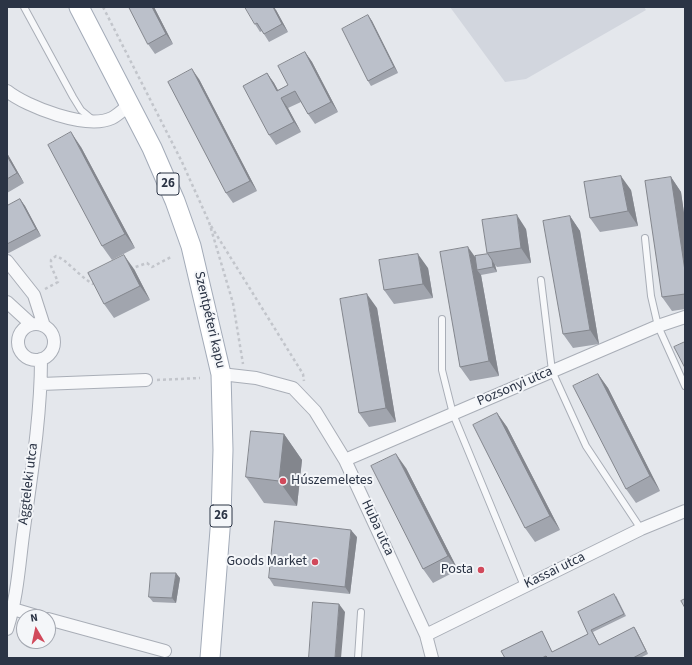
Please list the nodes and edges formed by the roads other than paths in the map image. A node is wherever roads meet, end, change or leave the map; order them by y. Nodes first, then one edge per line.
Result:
1 (24, 7) edge
2 (80, 7) edge
3 (7, 91) edge
4 (129, 105) junction
5 (94, 122) junction
6 (645, 238) dead end
7 (7, 261) edge
8 (541, 280) dead end
9 (7, 302) edge
10 (685, 317) edge
11 (442, 319) dead end
12 (38, 325) junction
13 (658, 326) junction
14 (41, 359) junction
15 (552, 371) junction
16 (221, 374) junction
17 (146, 380) road end
18 (41, 384) junction
19 (685, 386) edge
20 (453, 414) junction
21 (345, 460) junction
22 (685, 511) edge
23 (640, 529) junction
24 (524, 586) junction
25 (13, 609) junction
26 (16, 610) edge
27 (361, 612) dead end
28 (56, 621) edge
29 (7, 629) edge
30 (426, 634) junction
31 (165, 651) dead end
32 (210, 658) edge
33 (358, 658) edge
34 (432, 658) edge

1 - 5 lane
2 - 4 main road, Szentpéteri kapu / 26
3 - 5 street
4 - 5 street
4 - 16 main road, Szentpéteri kapu / 26
6 - 13 lane
7 - 12 street
8 - 15 lane
9 - 12 street
10 - 13 street, Pozsonyi utca
11 - 20 lane
12 - 14 street
12 - 14 street
13 - 15 street, Pozsonyi utca
13 - 19 lane
14 - 18 street, Aggteleki utca
15 - 20 street, Pozsonyi utca
15 - 23 lane
16 - 21 street, Huba utca
16 - 32 main road, Szentpéteri kapu / 26
17 - 18 street
18 - 25 street, Aggteleki utca
20 - 21 street, Pozsonyi utca
20 - 24 lane
21 - 30 street, Huba utca
22 - 23 street, Kassai utca
23 - 24 street, Kassai utca
24 - 30 street, Kassai utca
25 - 26 street
25 - 29 street, Aggteleki utca
27 - 33 lane
28 - 31 street
30 - 34 street, Huba utca

